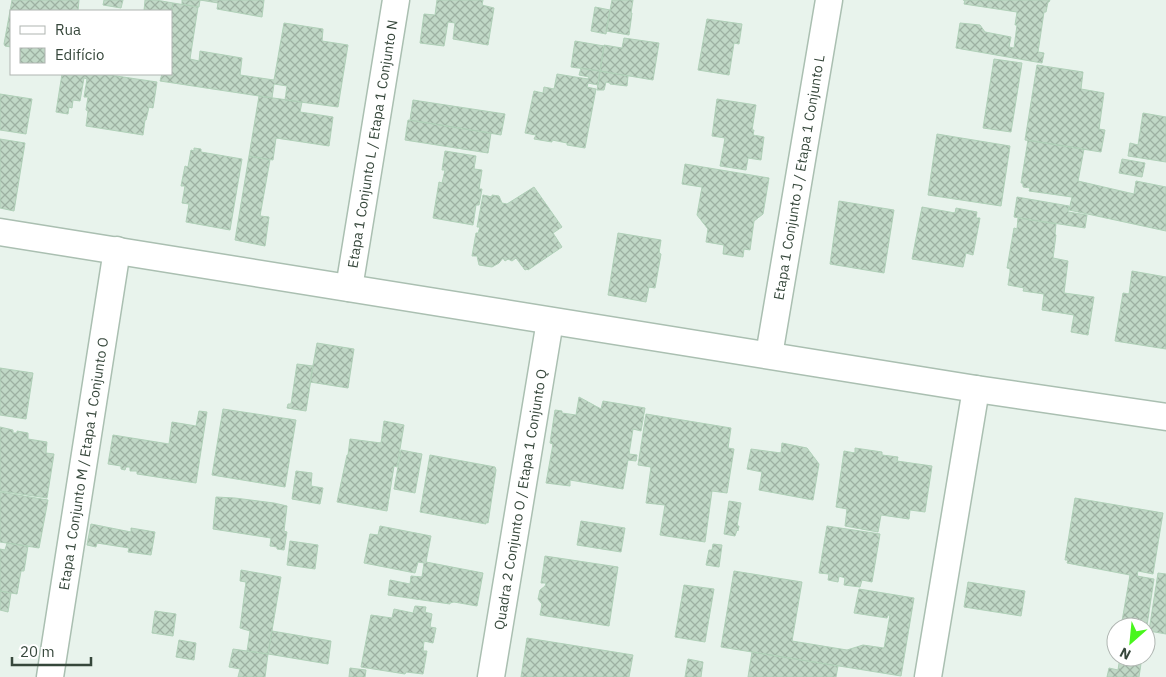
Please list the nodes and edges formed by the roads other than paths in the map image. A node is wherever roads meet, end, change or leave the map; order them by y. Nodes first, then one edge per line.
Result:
1 (396, 0) edge
2 (829, 0) edge
3 (0, 232) edge
4 (117, 250) junction
5 (349, 288) junction
6 (550, 321) junction
7 (769, 355) junction
8 (976, 389) junction
9 (1166, 417) edge
10 (50, 677) edge
11 (492, 677) edge
12 (928, 677) edge

1 - 5 street, Etapa 1 Conjunto L / Etapa 1 Conjunto N
2 - 7 street, Etapa 1 Conjunto J / Etapa 1 Conjunto L
3 - 4 street
4 - 5 street
4 - 10 street, Etapa 1 Conjunto M / Etapa 1 Conjunto O
5 - 6 street
6 - 7 street
6 - 11 street, Quadra 2 Conjunto O / Etapa 1 Conjunto Q
7 - 8 street
8 - 9 street
8 - 12 street

